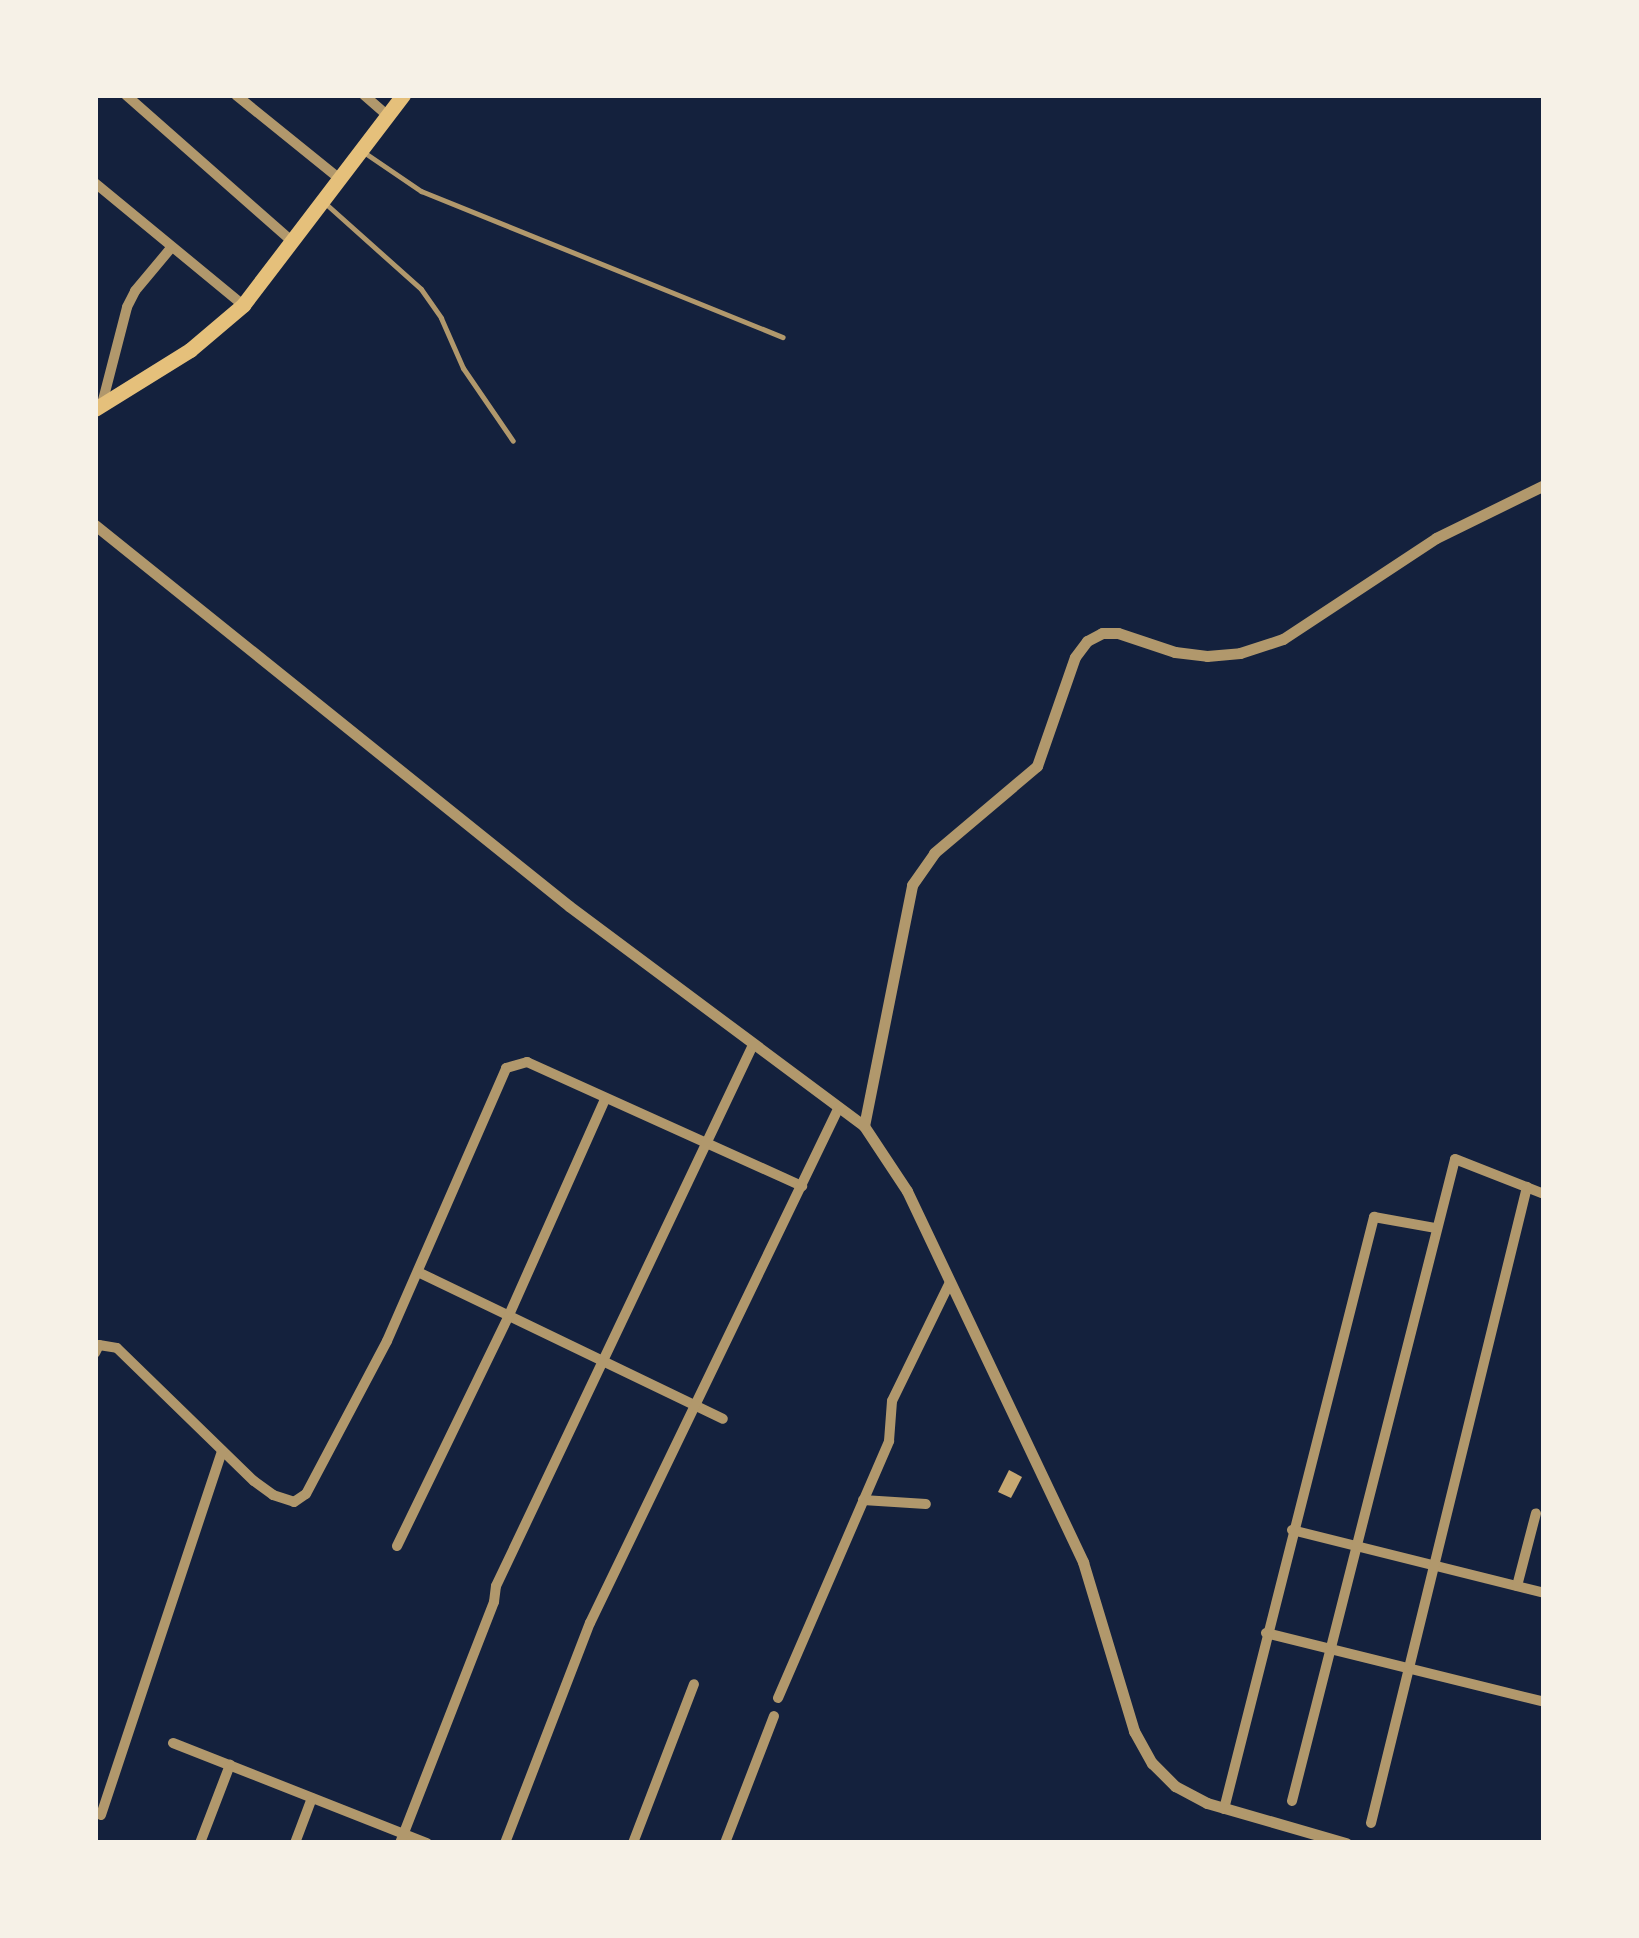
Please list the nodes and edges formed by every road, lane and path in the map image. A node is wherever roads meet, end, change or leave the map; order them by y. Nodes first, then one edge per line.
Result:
1 (126, 95) edge
2 (236, 95) edge
3 (364, 95) edge
4 (403, 95) edge
5 (390, 117) junction
6 (363, 152) junction
7 (341, 180) junction
8 (95, 183) edge
9 (324, 202) junction
10 (293, 242) junction
11 (171, 248) junction
12 (243, 305) junction
13 (783, 337) dead end
14 (99, 407) edge
15 (512, 441) dead end
16 (1544, 486) edge
17 (95, 525) edge
18 (753, 1045) junction
19 (605, 1098) junction
20 (838, 1109) junction
21 (864, 1126) junction
22 (704, 1143) junction
23 (802, 1186) junction
24 (1527, 1188) junction
25 (1544, 1194) edge
26 (1436, 1228) junction
27 (420, 1273) junction
28 (950, 1282) junction
29 (508, 1316) junction
30 (95, 1352) edge
31 (604, 1362) junction
32 (696, 1406) junction
33 (723, 1419) dead end
34 (222, 1451) junction
35 (863, 1500) junction
36 (926, 1504) dead end
37 (1536, 1513) dead end
38 (1292, 1530) junction
39 (397, 1546) dead end
40 (1356, 1546) junction
41 (1434, 1565) junction
42 (1517, 1586) junction
43 (1544, 1593) edge
44 (1266, 1633) junction
45 (1330, 1649) junction
46 (1408, 1668) junction
47 (694, 1684) dead end
48 (778, 1698) dead end
49 (1544, 1702) edge
50 (774, 1716) dead end
51 (173, 1743) dead end
52 (230, 1766) junction
53 (312, 1798) junction
54 (1292, 1800) dead end
55 (1224, 1809) junction
56 (101, 1815) dead end
57 (1371, 1822) dead end
58 (402, 1838) edge
59 (200, 1843) edge
60 (295, 1843) edge
61 (426, 1843) edge
62 (505, 1843) edge
63 (633, 1843) edge
64 (725, 1843) edge
65 (1346, 1843) edge

1 - 10 street
2 - 7 street
3 - 5 street
4 - 5 highway
5 - 6 highway
6 - 7 highway
6 - 13 lane
7 - 9 highway
8 - 11 street
9 - 10 highway
9 - 15 lane
10 - 12 highway
11 - 12 street
11 - 14 street
12 - 14 highway
16 - 21 street
17 - 18 street
18 - 20 street
18 - 22 street
19 - 22 street
19 - 27 street
19 - 29 street
20 - 21 street
20 - 23 street
21 - 28 street
22 - 23 street
22 - 31 street
23 - 32 street
24 - 25 street
24 - 26 street
24 - 41 street
26 - 38 street
26 - 40 street
27 - 29 street
27 - 34 street
28 - 35 street
28 - 55 street
29 - 31 street
29 - 39 street
30 - 34 street
31 - 32 street
31 - 58 street
32 - 33 street
32 - 62 street
34 - 56 street
35 - 36 street
35 - 48 street
37 - 42 street
38 - 40 street
38 - 44 street
40 - 41 street
40 - 45 street
41 - 42 street
41 - 46 street
42 - 43 street
44 - 45 street
44 - 55 street
45 - 46 street
45 - 54 street
46 - 49 street
46 - 57 street
47 - 63 street
50 - 64 street
51 - 52 street
52 - 53 street
52 - 59 street
53 - 58 street
53 - 60 street
55 - 65 street
58 - 61 street

